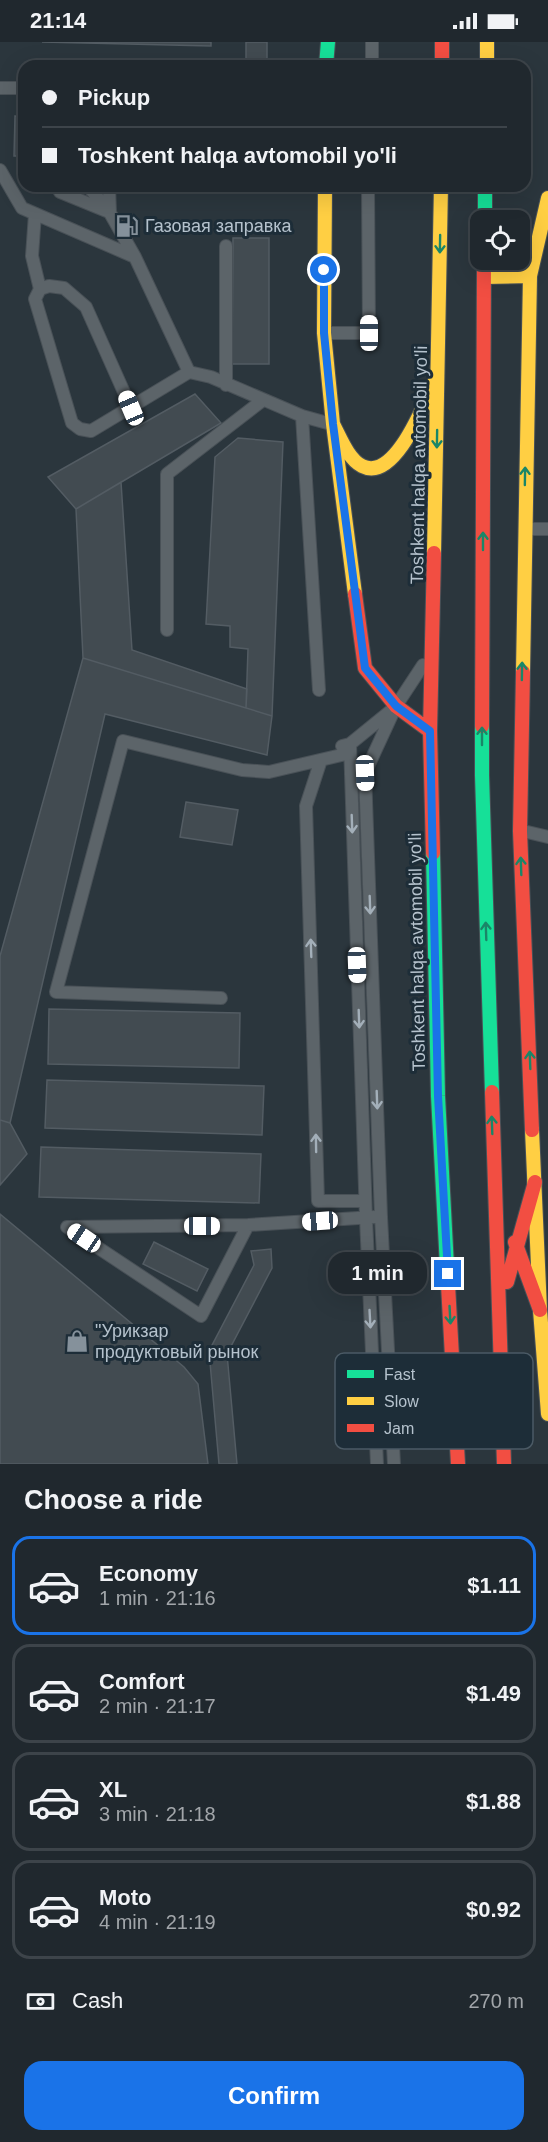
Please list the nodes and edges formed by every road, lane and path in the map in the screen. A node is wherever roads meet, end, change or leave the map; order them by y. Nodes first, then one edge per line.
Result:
1 (328, 42) edge
2 (372, 42) edge
3 (442, 42) edge
4 (487, 42) edge
5 (326, 60) edge
6 (372, 60) edge
7 (442, 60) edge
8 (487, 60) edge
9 (0, 88) edge
10 (18, 88) edge
11 (0, 170) edge
12 (60, 192) edge
13 (93, 192) edge
14 (110, 192) edge
15 (325, 192) edge
16 (368, 192) edge
17 (441, 192) edge
18 (485, 192) edge
19 (548, 198) edge
20 (485, 210) edge
21 (110, 213) junction
22 (35, 214) junction
23 (545, 223) edge
24 (226, 246) dead end
25 (135, 257) junction
26 (484, 270) edge
27 (530, 276) junction
28 (484, 277) junction
29 (40, 289) junction
30 (324, 333) junction
31 (189, 372) junction
32 (439, 374) junction
33 (226, 385) junction
34 (263, 400) junction
35 (131, 408) junction
36 (302, 416) junction
37 (333, 424) junction
38 (524, 528) junction
39 (548, 529) edge
40 (167, 630) dead end
41 (432, 652) junction
42 (319, 690) dead end
43 (396, 706) junction
44 (430, 731) junction
45 (350, 749) junction
46 (321, 760) junction
47 (242, 770) junction
48 (520, 831) junction
49 (548, 837) edge
50 (221, 998) dead end
51 (535, 1182) junction
52 (494, 1184) junction
53 (365, 1201) junction
54 (381, 1216) junction
55 (366, 1218) junction
56 (248, 1225) junction
57 (517, 1246) junction
58 (540, 1310) junction
59 (498, 1313) junction
60 (372, 1353) edge
61 (388, 1353) edge
62 (452, 1353) edge
63 (500, 1353) edge
64 (548, 1414) edge
65 (376, 1449) edge
66 (393, 1449) edge
67 (457, 1449) edge
68 (503, 1449) edge
69 (377, 1464) edge
70 (394, 1464) edge
71 (458, 1464) edge
72 (504, 1464) edge

1 - 5 main road
2 - 6 lane
3 - 7 main road
4 - 8 main road
9 - 10 lane
11 - 22 lane
12 - 21 lane
13 - 21 lane
14 - 21 lane
15 - 30 main road
16 - 30 lane
17 -> 32 main road, Toshkent halqa avtomobil yo'li
18 - 20 main road
19 - 23 main road
21 - 25 lane
22 - 25 lane
22 - 29 lane
23 - 27 main road
24 - 33 lane
25 - 31 lane
26 - 28 main road
27 - 28 main road
38 -> 27 main road
52 -> 28 main road
29 - 35 lane
29 - 35 lane
30 - 37 main road
31 - 33 lane
31 - 35 lane
32 - 37 main road
32 -> 41 main road, Toshkent halqa avtomobil yo'li
33 - 34 lane
34 - 36 lane
34 - 40 lane
36 - 37 lane
36 - 42 lane
37 - 43 main road
38 - 39 lane
48 -> 38 main road
41 - 43 lane
41 - 44 main road, Toshkent halqa avtomobil yo'li
43 - 44 main road
43 - 45 lane
43 -> 54 lane
44 -> 62 main road, Toshkent halqa avtomobil yo'li
45 - 46 lane
45 - 47 lane
45 -> 53 lane
46 - 47 lane
53 -> 46 lane
47 - 50 lane
48 - 49 lane
51 -> 48 main road
51 - 57 main road
51 - 58 main road
52 - 57 main road
52 - 59 main road
53 - 55 lane
54 - 55 lane
54 - 61 lane
55 - 56 lane
55 -> 60 lane
56 - 56 lane
57 - 58 main road
57 - 59 main road
58 - 64 main road
59 - 63 main road
65 -> 69 lane
66 - 70 lane
67 -> 71 main road, Toshkent halqa avtomobil yo'li
68 - 72 main road

